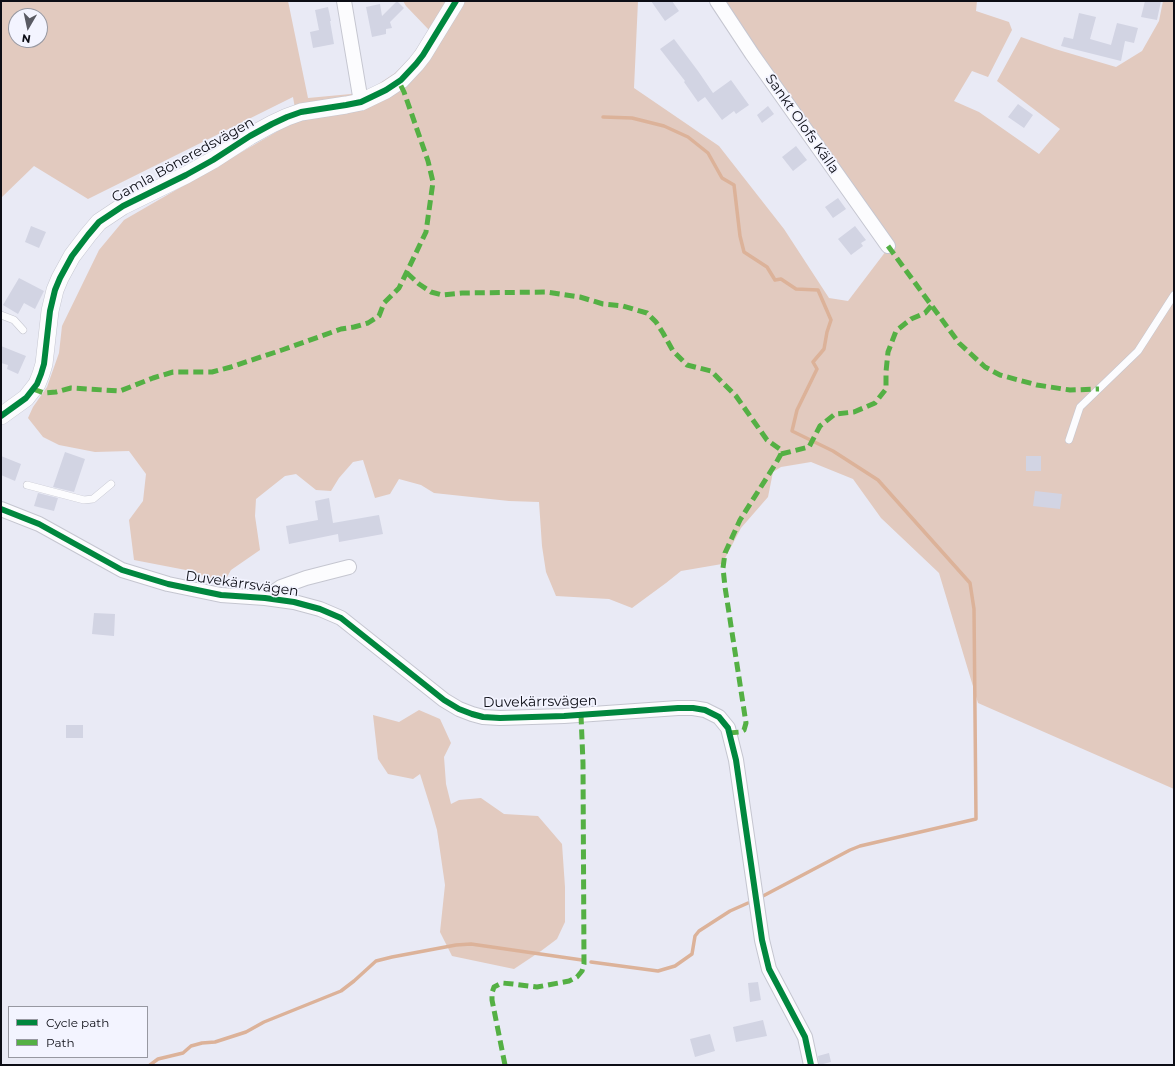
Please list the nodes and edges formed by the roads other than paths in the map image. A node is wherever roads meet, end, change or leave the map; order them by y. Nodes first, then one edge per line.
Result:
1 (344, 1) edge
2 (456, 1) edge
3 (717, 1) edge
4 (361, 102) junction
5 (888, 246) dead end
6 (1174, 295) edge
7 (1, 315) edge
8 (23, 330) dead end
9 (1, 416) edge
10 (1069, 440) dead end
11 (111, 484) dead end
12 (27, 485) dead end
13 (1, 509) edge
14 (349, 567) dead end
15 (264, 598) junction
16 (811, 1065) edge

1 - 4 street
2 - 4 street, Gamla Böneredsvägen
3 - 5 street, Sankt Olofs Källa
4 - 9 street, Gamla Böneredsvägen
6 - 10 lane
7 - 8 lane
11 - 12 lane
13 - 15 street, Duvekärrsvägen
14 - 15 street, Duvekärrsvägen
15 - 16 street, Duvekärrsvägen

